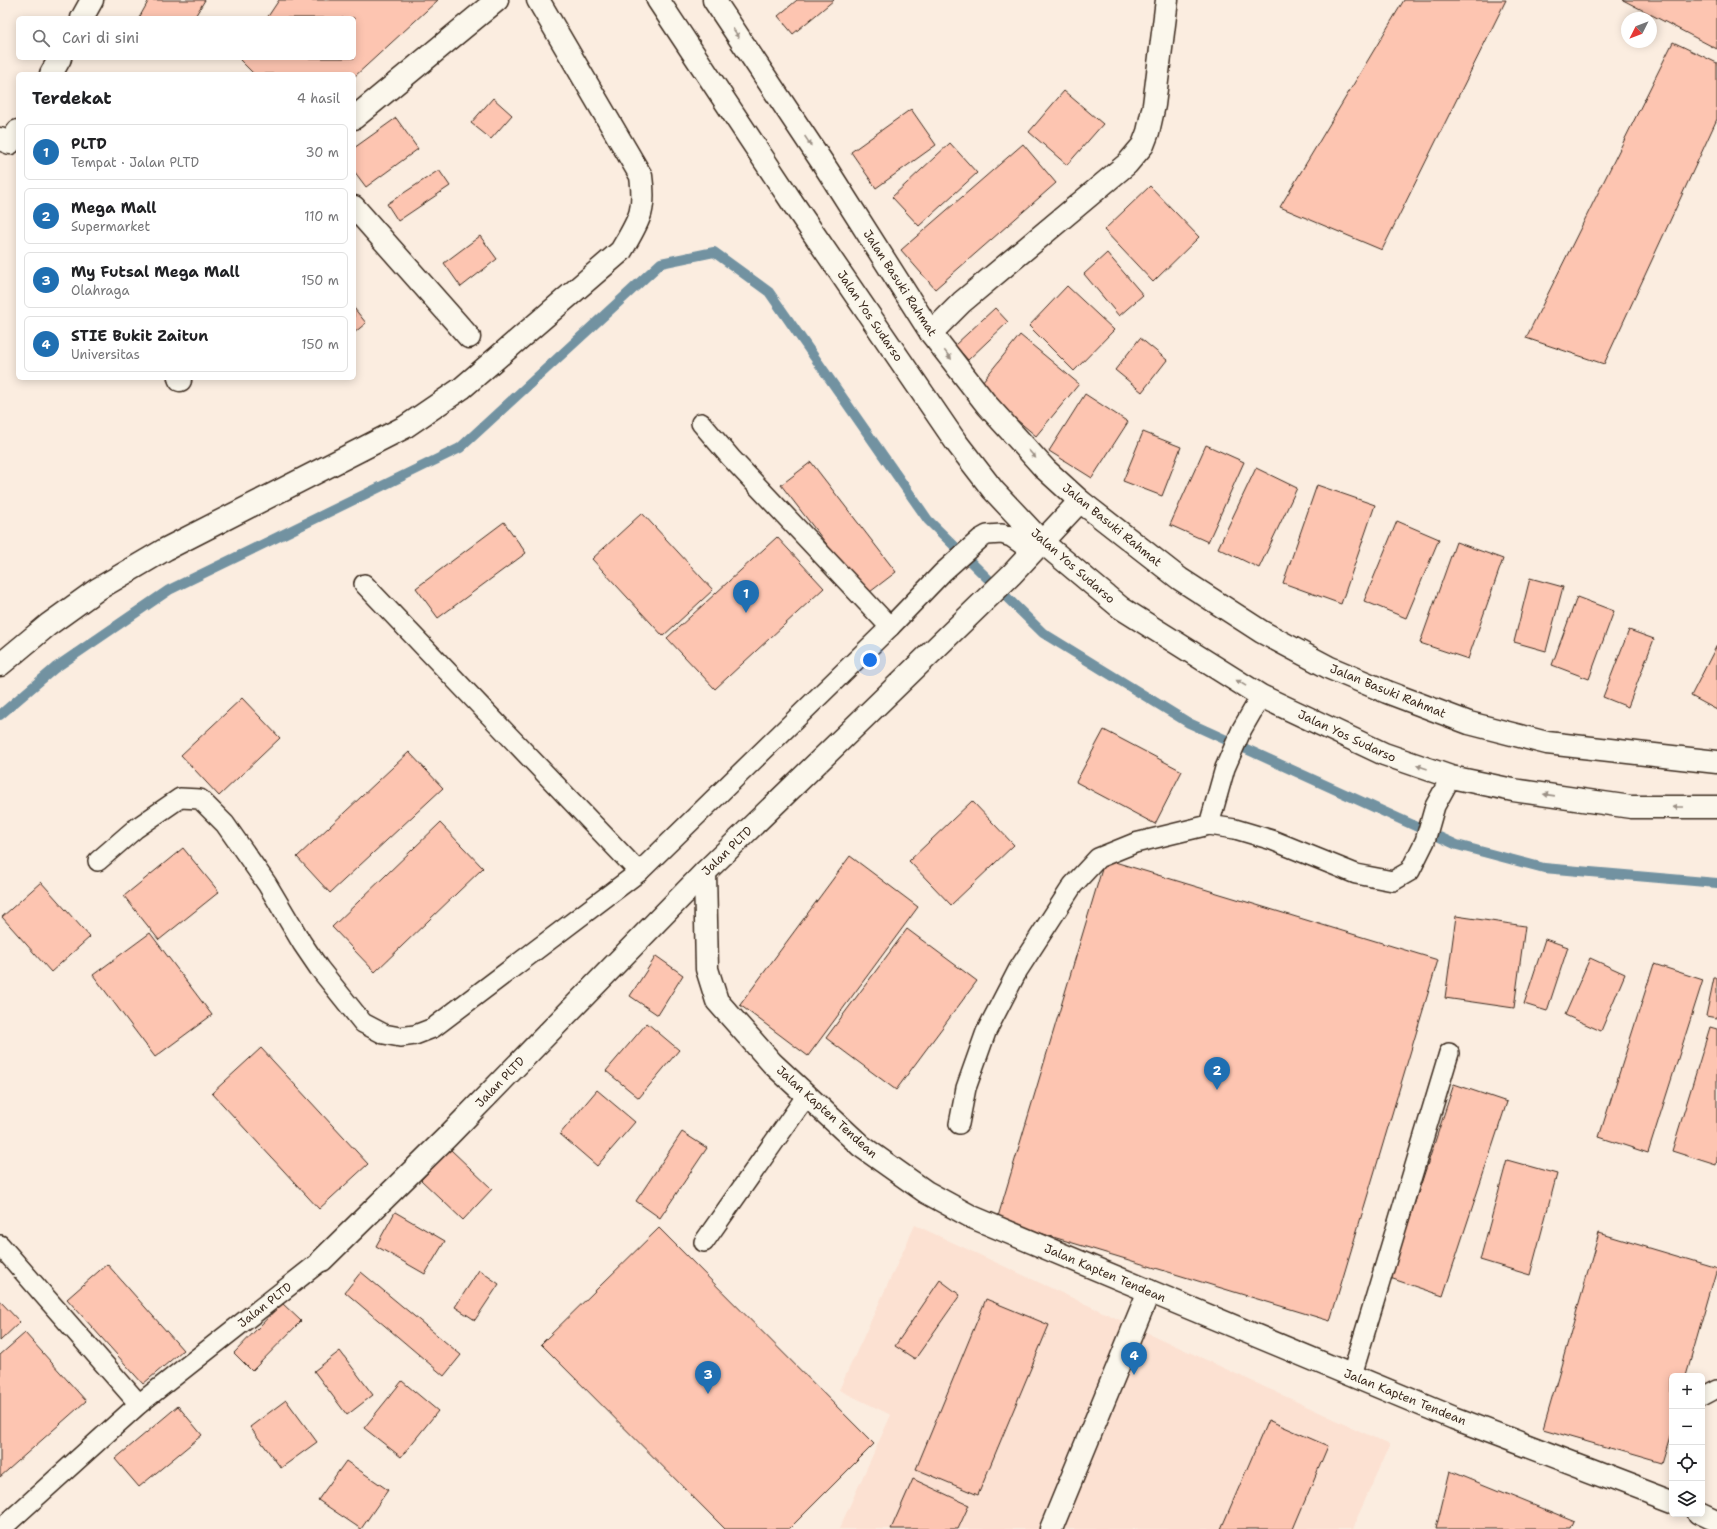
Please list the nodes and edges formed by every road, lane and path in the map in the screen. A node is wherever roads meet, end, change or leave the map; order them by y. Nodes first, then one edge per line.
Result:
1 (92, 0) edge
2 (498, 0) edge
3 (538, 0) edge
4 (658, 0) edge
5 (714, 0) edge
6 (1167, 0) edge
7 (83, 16) edge
8 (59, 60) edge
9 (52, 72) edge
10 (356, 116) edge
11 (16, 135) edge
12 (0, 139) edge
13 (356, 209) edge
14 (931, 333) junction
15 (469, 337) dead end
16 (701, 422) dead end
17 (1080, 501) junction
18 (1038, 547) junction
19 (364, 584) dead end
20 (890, 627) junction
21 (0, 665) edge
22 (1261, 696) junction
23 (1717, 762) edge
24 (1450, 777) junction
25 (1717, 807) edge
26 (1209, 825) junction
27 (98, 861) dead end
28 (639, 872) junction
29 (705, 872) junction
30 (1449, 1053) dead end
31 (807, 1095) junction
32 (959, 1124) dead end
33 (704, 1242) dead end
34 (0, 1245) edge
35 (322, 1260) joint
36 (1149, 1291) junction
37 (1352, 1375) junction
38 (1717, 1388) edge
39 (1705, 1394) edge
40 (139, 1404) junction
41 (1669, 1500) edge
42 (1705, 1516) edge
43 (1717, 1522) edge
44 (1, 1529) edge
45 (1051, 1529) edge

1 - 7 main road
2 - 10 main road
3 - 21 main road
4 - 18 main road, Jalan Yos Sudarso
5 -> 14 main road, Jalan Basuki Rahmat
6 - 14 main road
8 - 9 main road
11 - 12 main road
13 - 15 main road
14 -> 17 main road, Jalan Basuki Rahmat
16 - 20 lane
17 - 18 main road, Jalan PLTD
17 - 23 main road, Jalan Basuki Rahmat
18 - 20 lane
22 -> 18 main road, Jalan Yos Sudarso
18 - 29 main road, Jalan PLTD
19 - 28 lane
20 - 28 lane
24 -> 22 main road, Jalan Yos Sudarso
22 - 26 lane
25 -> 24 main road, Jalan Yos Sudarso
24 - 26 lane
26 - 32 lane
27 - 28 lane
29 - 31 main road, Jalan Kapten Tendean
29 - 35 main road, Jalan PLTD
30 - 37 lane
31 - 33 lane
31 - 36 main road, Jalan Kapten Tendean
34 - 40 lane
35 - 40 lane, Jalan PLTD
36 - 37 main road, Jalan Kapten Tendean
36 - 45 main road
37 - 41 main road, Jalan Kapten Tendean
38 - 39 lane
40 - 44 lane, Jalan PLTD
42 - 43 main road

